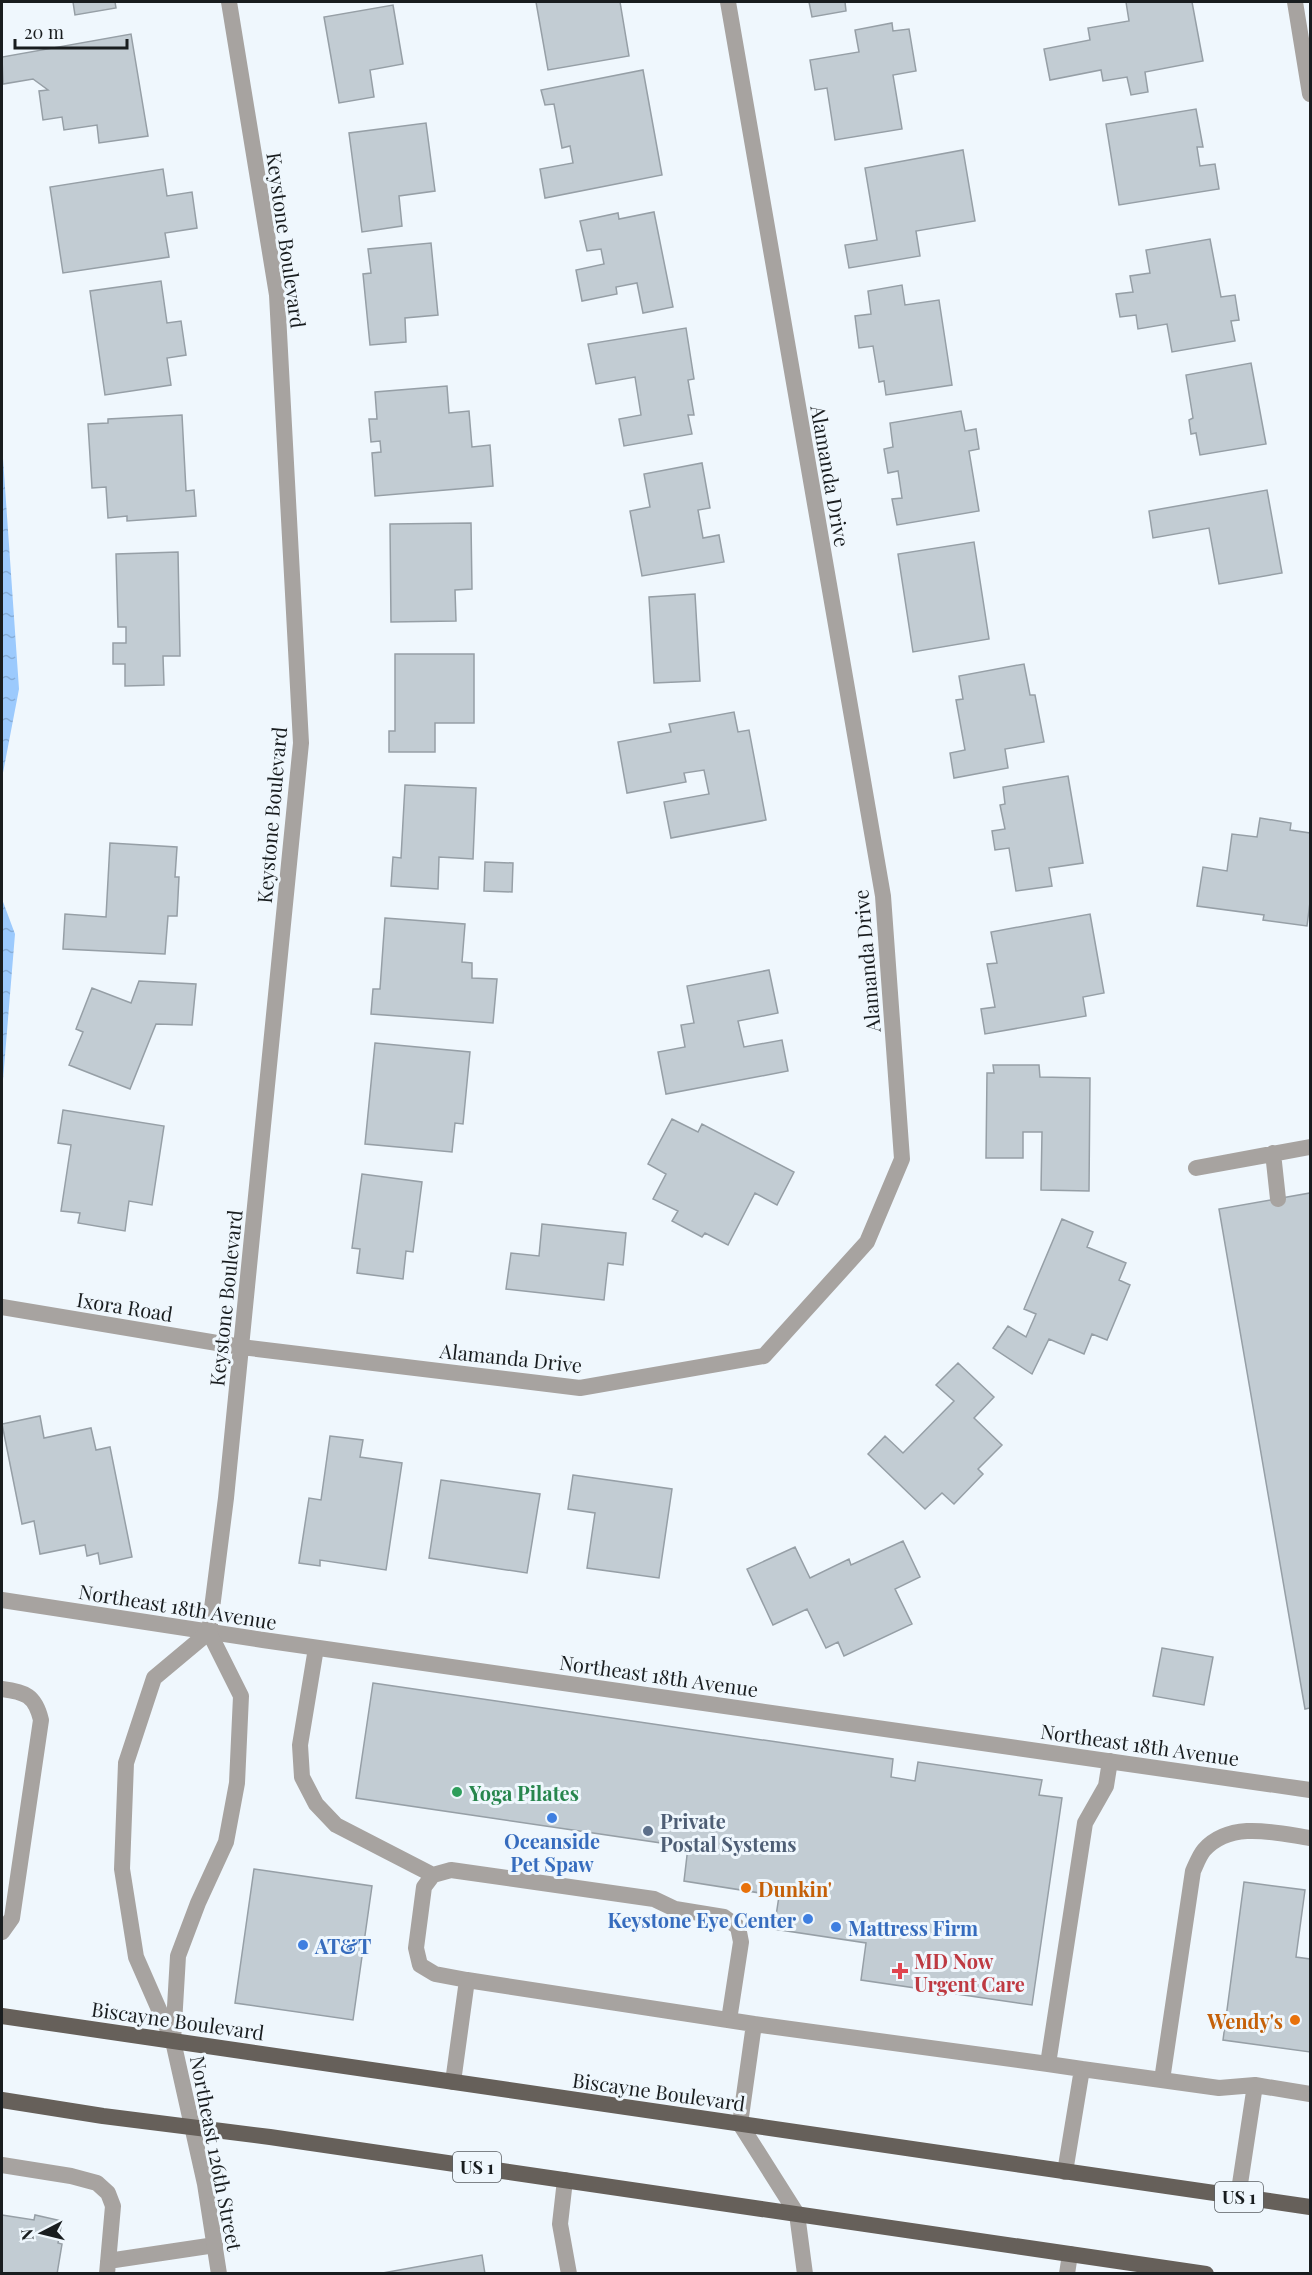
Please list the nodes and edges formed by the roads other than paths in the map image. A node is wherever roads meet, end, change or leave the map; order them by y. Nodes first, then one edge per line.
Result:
1 (230, 2) edge
2 (728, 2) edge
3 (1295, 2) edge
4 (1311, 94) edge
5 (1311, 1147) edge
6 (1274, 1153) junction
7 (1196, 1168) dead end
8 (1278, 1199) dead end
9 (2, 1307) edge
10 (241, 1347) junction
11 (2, 1600) edge
12 (209, 1632) junction
13 (316, 1647) junction
14 (2, 1689) edge
15 (1110, 1761) junction
16 (1311, 1790) edge
17 (1311, 1838) edge
18 (433, 1875) junction
19 (2, 1932) edge
20 (467, 1980) junction
21 (2, 2016) edge
22 (729, 2020) junction
23 (754, 2024) junction
24 (172, 2041) junction
25 (1048, 2064) junction
26 (1082, 2069) junction
27 (1162, 2080) junction
28 (453, 2082) junction
29 (1255, 2085) junction
30 (1311, 2094) edge
31 (2, 2100) edge
32 (740, 2124) junction
33 (191, 2127) junction
34 (2, 2165) edge
35 (1065, 2172) junction
36 (565, 2180) junction
37 (1238, 2197) junction
38 (1311, 2207) edge
39 (797, 2214) junction
40 (215, 2245) junction
41 (1070, 2254) junction
42 (107, 2267) edge
43 (219, 2274) edge
44 (569, 2274) edge
45 (805, 2274) edge
46 (1067, 2274) edge
47 (1206, 2274) edge

1 - 10 street, Keystone Boulevard
2 - 10 street, Alamanda Drive
3 - 4 street
5 - 6 street
6 - 7 street
6 - 8 street
9 - 10 street, Ixora Road
10 - 12 street, Keystone Boulevard
11 - 12 street, Northeast 18th Avenue
12 - 13 street, Northeast 18th Avenue
12 - 24 street
12 - 24 street
13 - 15 street, Northeast 18th Avenue
13 - 18 street
14 - 19 street
15 - 16 street, Northeast 18th Avenue
15 - 25 street
17 - 27 street
18 - 20 street
18 - 22 street
20 - 22 street
20 - 28 street
21 - 24 main road, Biscayne Boulevard / US 1
22 - 23 street
23 - 25 street
23 - 32 street
24 - 28 main road, Biscayne Boulevard / US 1
24 - 33 street, Northeast 126th Street
25 - 26 street
26 - 27 street
26 - 35 street
27 - 29 street
28 - 32 main road, Biscayne Boulevard / US 1
29 - 30 street
29 - 37 street
31 - 33 main road, US 1
32 - 35 main road, Biscayne Boulevard / US 1
32 - 39 street
33 - 36 main road, US 1
33 - 40 street, Northeast 126th Street
34 - 42 street
35 - 37 main road, Biscayne Boulevard / US 1
36 - 39 main road, US 1
36 - 44 street
37 - 38 main road, Biscayne Boulevard / US 1
39 - 41 main road, US 1
39 - 45 street
40 - 42 street
40 - 43 street, Northeast 126th Street
41 - 46 street
41 - 47 main road, US 1

